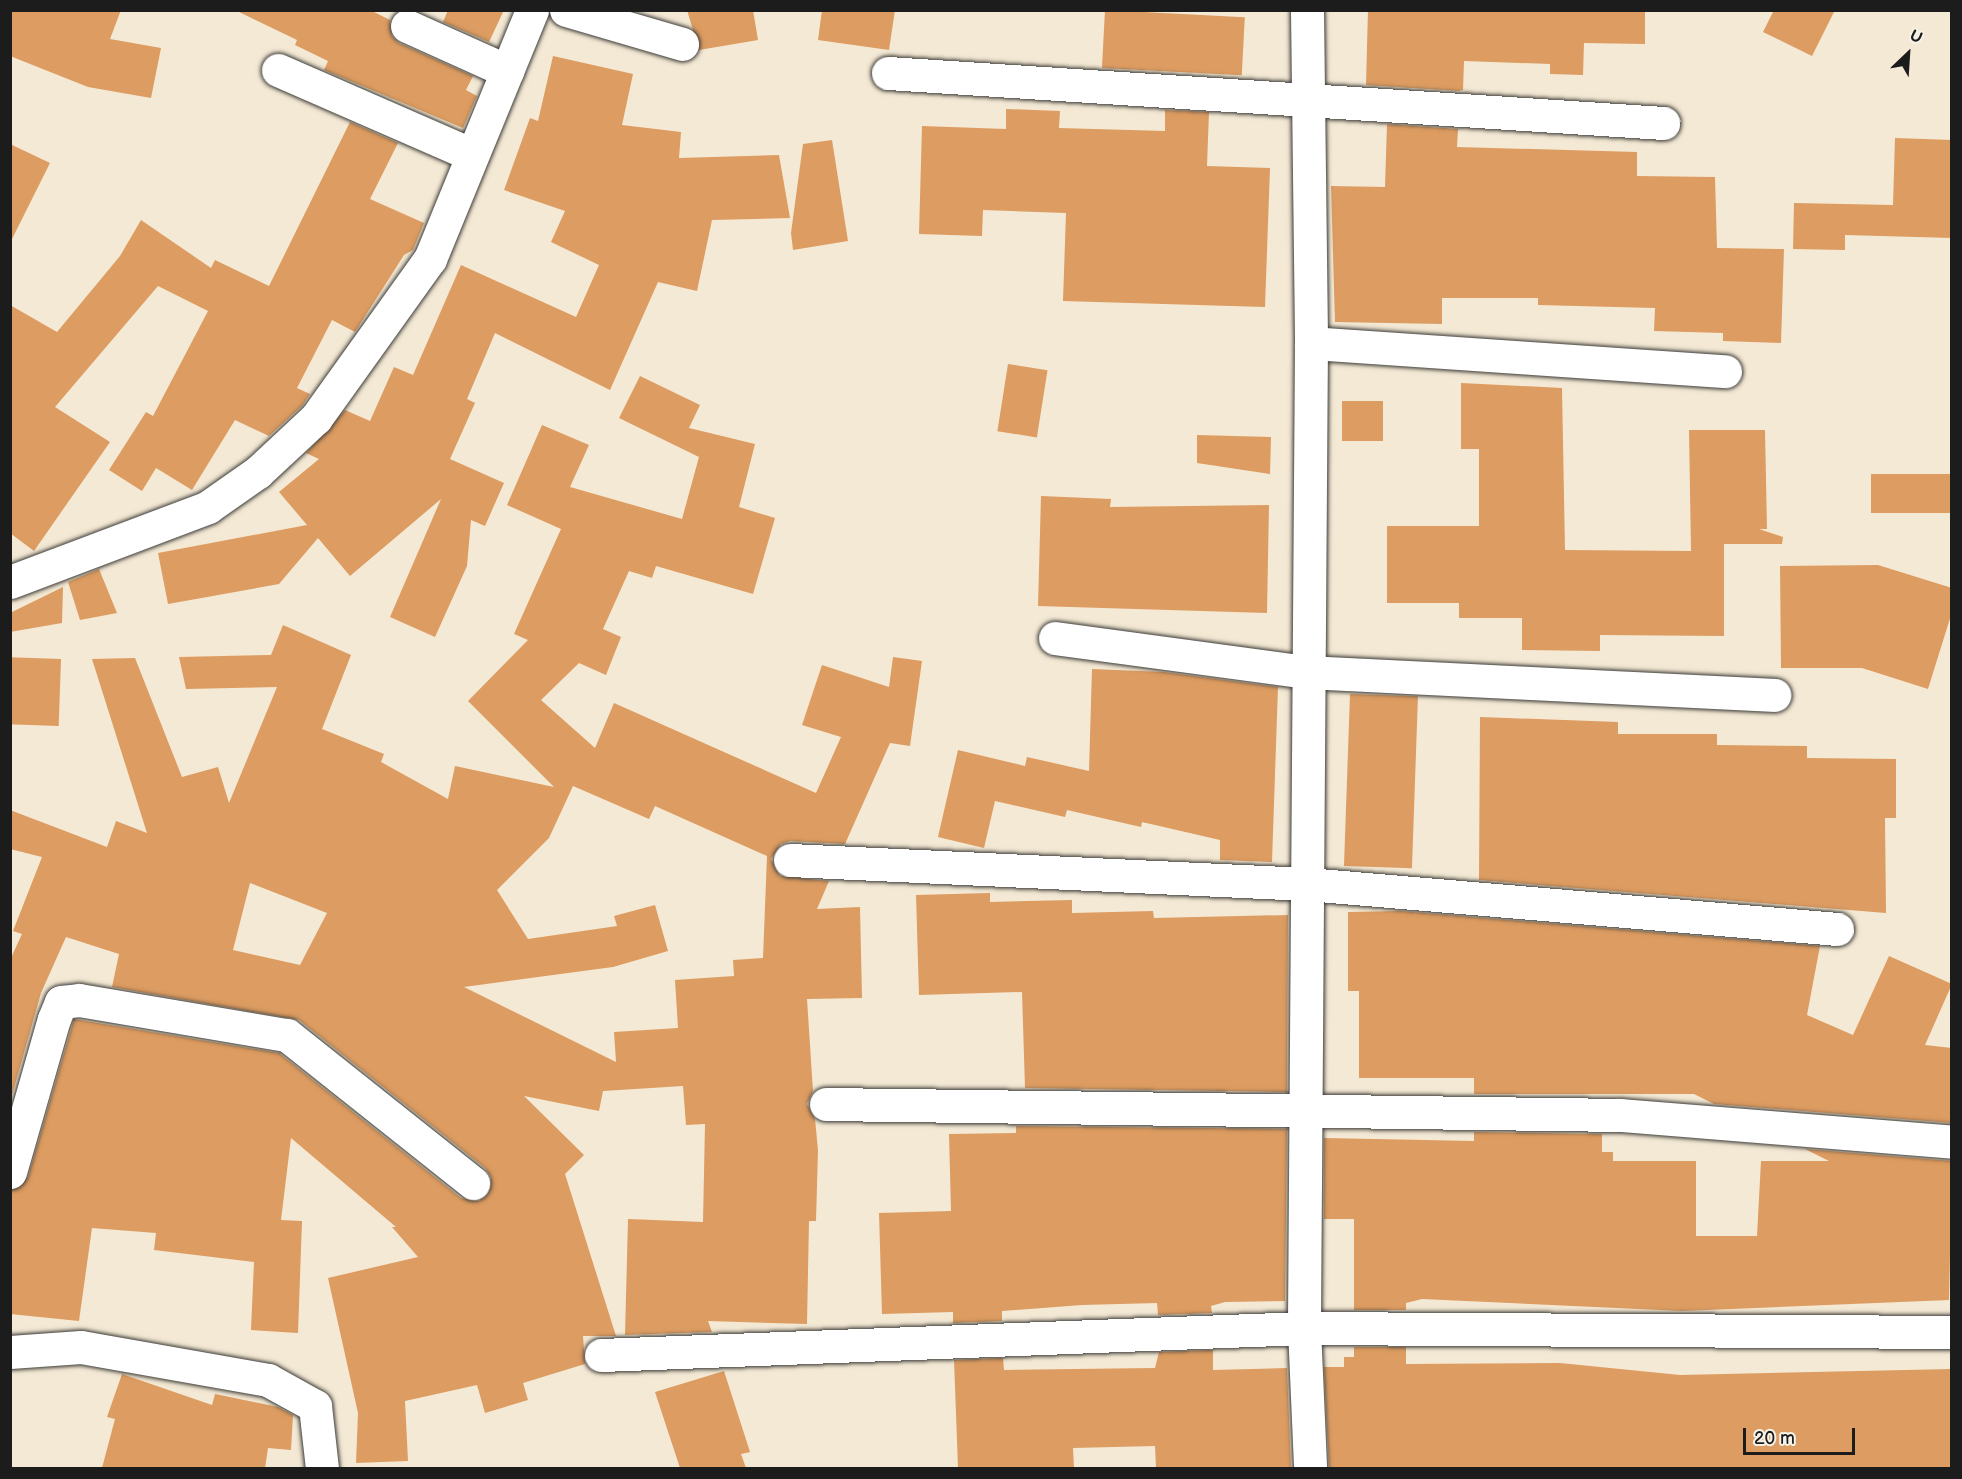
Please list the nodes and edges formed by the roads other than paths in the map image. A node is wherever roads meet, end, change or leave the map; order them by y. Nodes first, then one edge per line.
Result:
1 (532, 10) edge
2 (566, 10) edge
3 (1307, 10) edge
4 (407, 26) dead end
5 (682, 45) dead end
6 (278, 70) dead end
7 (507, 71) junction
8 (888, 73) dead end
9 (1307, 102) junction
10 (1663, 123) dead end
11 (470, 154) junction
12 (1311, 342) junction
13 (1725, 371) dead end
14 (10, 582) edge
15 (1056, 638) dead end
16 (1307, 672) junction
17 (1774, 694) dead end
18 (790, 860) dead end
19 (1307, 884) junction
20 (1837, 929) dead end
21 (826, 1104) dead end
22 (1309, 1113) junction
23 (1952, 1142) edge
24 (12, 1157) edge
25 (473, 1182) dead end
26 (1304, 1328) junction
27 (1952, 1332) edge
28 (10, 1352) edge
29 (601, 1355) dead end
30 (322, 1468) edge
31 (1310, 1468) edge

1 - 7 street
2 - 5 street
3 - 9 street
4 - 7 street
6 - 11 street
7 - 11 street
8 - 9 street
9 - 10 street
9 - 12 street
11 - 14 street
12 - 13 street
12 - 16 street
15 - 16 street
16 - 17 street
16 - 19 street
18 - 19 street
19 - 20 street
19 - 22 street
21 - 22 street
22 - 23 street
22 - 26 street
24 - 25 street
26 - 27 street
26 - 29 street
26 - 31 street
28 - 30 street

